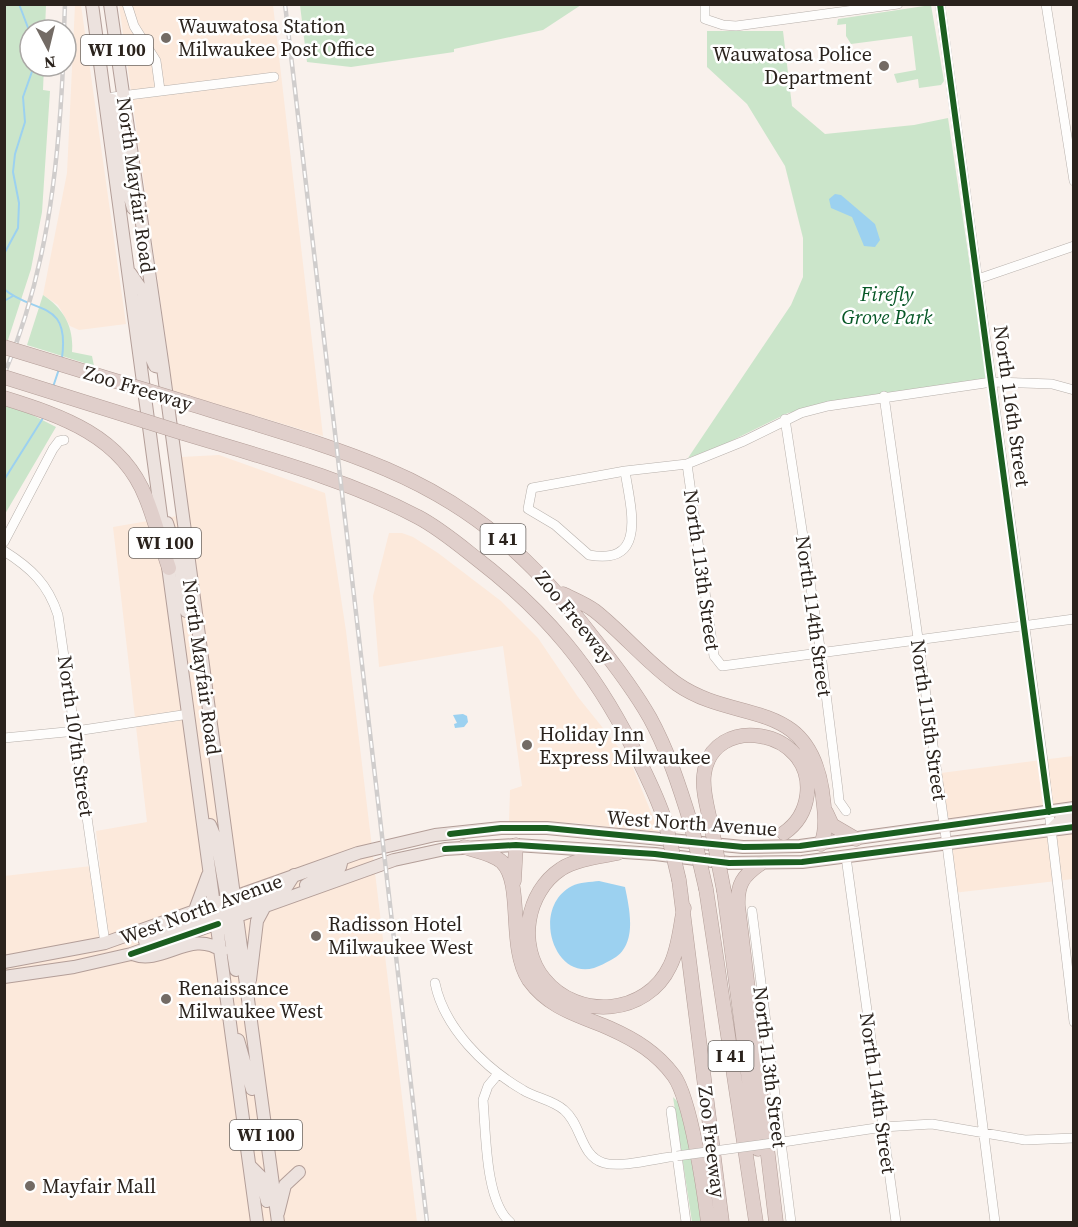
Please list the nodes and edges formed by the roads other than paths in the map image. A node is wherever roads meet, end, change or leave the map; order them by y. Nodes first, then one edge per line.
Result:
1 (92, 4) edge
2 (101, 4) edge
3 (110, 4) edge
4 (127, 4) edge
5 (705, 4) edge
6 (898, 4) edge
7 (940, 4) edge
8 (1046, 4) edge
9 (274, 76) dead end
10 (160, 90) junction
11 (123, 95) junction
12 (105, 98) junction
13 (1074, 181) edge
14 (143, 235) junction
15 (1074, 246) edge
16 (128, 270) junction
17 (978, 279) junction
18 (4, 347) edge
19 (163, 368) junction
20 (4, 377) edge
21 (992, 382) junction
22 (1074, 390) edge
23 (884, 396) junction
24 (4, 398) edge
25 (785, 419) junction
26 (64, 440) dead end
27 (687, 464) junction
28 (625, 471) junction
29 (159, 499) junction
30 (4, 542) edge
31 (4, 551) edge
32 (168, 568) junction
33 (558, 592) junction
34 (1074, 619) edge
35 (1025, 625) junction
36 (918, 641) junction
37 (820, 654) junction
38 (200, 655) junction
39 (189, 714) junction
40 (76, 731) junction
41 (4, 738) edge
42 (1074, 808) edge
43 (825, 809) junction
44 (203, 811) junction
45 (846, 811) dead end
46 (1050, 812) junction
47 (1074, 817) edge
48 (944, 827) junction
49 (1074, 827) edge
50 (517, 828) junction
51 (1052, 830) junction
52 (784, 833) joint
53 (651, 838) junction
54 (856, 839) junction
55 (974, 841) junction
56 (516, 844) junction
57 (821, 844) junction
58 (947, 845) junction
59 (464, 847) junction
60 (743, 847) junction
61 (377, 848) junction
62 (618, 853) junction
63 (846, 857) junction
64 (342, 859) junction
65 (796, 862) junction
66 (210, 864) junction
67 (759, 864) junction
68 (231, 866) junction
69 (294, 875) junction
70 (350, 875) junction
71 (262, 885) junction
72 (296, 894) junction
73 (514, 904) junction
74 (265, 906) junction
75 (684, 908) junction
76 (226, 909) junction
77 (195, 910) junction
78 (752, 911) dead end
79 (105, 943) junction
80 (222, 951) junction
81 (131, 954) junction
82 (4, 962) edge
83 (43, 972) junction
84 (5, 977) edge
85 (435, 983) dead end
86 (247, 1002) junction
87 (230, 1016) junction
88 (1074, 1022) edge
89 (498, 1074) junction
90 (671, 1111) dead end
91 (883, 1127) junction
92 (983, 1131) junction
93 (1074, 1138) edge
94 (776, 1143) junction
95 (677, 1156) junction
96 (250, 1166) junction
97 (299, 1172) dead end
98 (271, 1176) junction
99 (275, 1221) edge
100 (257, 1222) edge
101 (510, 1222) edge
102 (686, 1222) edge
103 (708, 1222) edge
104 (722, 1222) edge
105 (756, 1222) edge
106 (768, 1222) edge
107 (776, 1222) edge
108 (790, 1222) edge
109 (896, 1222) edge
110 (995, 1222) edge

1 - 12 main road, North Mayfair Road / WI 100
2 - 11 main road
3 - 11 main road, North Mayfair Road / WI 100
4 - 10 street
5 - 6 street
7 - 17 street, North 116th Street
8 - 13 street
9 - 10 street
10 - 11 street
11 - 12 street
11 - 14 main road, North Mayfair Road / WI 100
12 - 14 main road
12 - 16 main road, North Mayfair Road / WI 100
14 - 19 main road, North Mayfair Road / WI 100
15 - 17 street
16 - 19 main road
16 - 29 main road, North Mayfair Road / WI 100
17 - 21 street, North 116th Street
18 - 33 highway, Zoo Freeway / I 41, bridge
19 - 38 main road, North Mayfair Road / WI 100
20 - 75 highway, Zoo Freeway / I 41, bridge
21 - 22 street
21 - 23 street
21 - 35 street, North 116th Street
23 - 25 street
23 - 36 street, North 115th Street
24 - 32 highway
25 - 27 street
25 - 37 street, North 114th Street
26 - 30 street
27 - 28 street
27 - 37 street, North 113th Street
28 - 28 street
29 - 32 main road, North Mayfair Road / WI 100
29 - 38 main road
31 - 40 street, North 107th Street
32 - 39 main road, North Mayfair Road / WI 100
33 - 43 highway
33 - 105 highway, Zoo Freeway / I 41, bridge
34 - 35 street
35 - 36 street
35 - 46 street, North 116th Street
36 - 37 street
36 - 48 street, North 115th Street
37 - 45 street, North 114th Street
38 - 68 main road, North Mayfair Road / WI 100
39 - 40 street
39 - 44 main road, North Mayfair Road / WI 100
40 - 41 street
40 - 79 street, North 107th Street
42 - 46 main road, West North Avenue
43 - 54 highway
43 - 57 highway
44 - 66 main road, North Mayfair Road / WI 100
44 - 76 main road
46 - 48 main road, West North Avenue
46 - 51 street, North 116th Street
46 - 55 main road
47 - 51 main road
48 - 54 main road, West North Avenue
48 - 58 street, North 115th Street
49 - 51 main road, West North Avenue
50 - 53 main road, West North Avenue
50 - 56 main road
50 - 61 main road, West North Avenue
51 - 55 main road, West North Avenue
51 - 88 street, North 116th Street
52 - 60 main road
52 - 106 highway, bridge
53 - 56 main road
53 - 60 main road, West North Avenue
54 - 57 main road, West North Avenue
55 - 58 main road, West North Avenue
56 - 59 main road, West North Avenue
56 - 62 main road, West North Avenue
56 - 73 highway
57 - 60 main road, West North Avenue
57 - 65 main road
58 - 63 main road, West North Avenue
58 - 92 street, North 115th Street
59 - 70 main road, West North Avenue
59 - 73 highway
61 - 64 main road, West North Avenue
61 - 70 main road
62 - 67 main road, West North Avenue
62 - 75 highway
63 - 65 main road, West North Avenue
63 - 91 street, North 114th Street
64 - 69 main road, West North Avenue
64 - 72 main road
65 - 67 main road, West North Avenue
66 - 76 main road, North Mayfair Road / WI 100
66 - 77 main road
67 - 107 highway
68 - 71 main road
68 - 76 main road, North Mayfair Road / WI 100
69 - 71 main road, West North Avenue
69 - 76 main road
70 - 72 main road, West North Avenue
71 - 76 main road, West North Avenue
72 - 74 main road, West North Avenue
73 - 103 highway
74 - 76 main road, West North Avenue
74 - 86 main road
75 - 104 highway, Zoo Freeway / I 41
76 - 77 main road, West North Avenue
76 - 80 main road, North Mayfair Road / WI 100
76 - 81 main road, West North Avenue
76 - 83 main road
76 - 86 main road, North Mayfair Road / WI 100
77 - 79 main road, West North Avenue
78 - 94 street, North 113th Street
79 - 82 main road, West North Avenue
80 - 81 main road
80 - 87 main road, North Mayfair Road / WI 100
81 - 83 main road, West North Avenue
82 - 84 street
83 - 84 main road, West North Avenue
85 - 89 street
86 - 98 main road, North Mayfair Road / WI 100
87 - 96 main road, North Mayfair Road / WI 100
87 - 98 main road
89 - 95 street
89 - 101 street
90 - 95 street
91 - 92 street
91 - 94 street
91 - 109 street, North 114th Street
92 - 93 street
92 - 110 street, North 115th Street
94 - 95 street, bridge
94 - 108 street, North 113th Street
95 - 102 street
96 - 99 main road
96 - 100 main road, North Mayfair Road / WI 100
97 - 99 main road
98 - 99 main road, North Mayfair Road / WI 100

